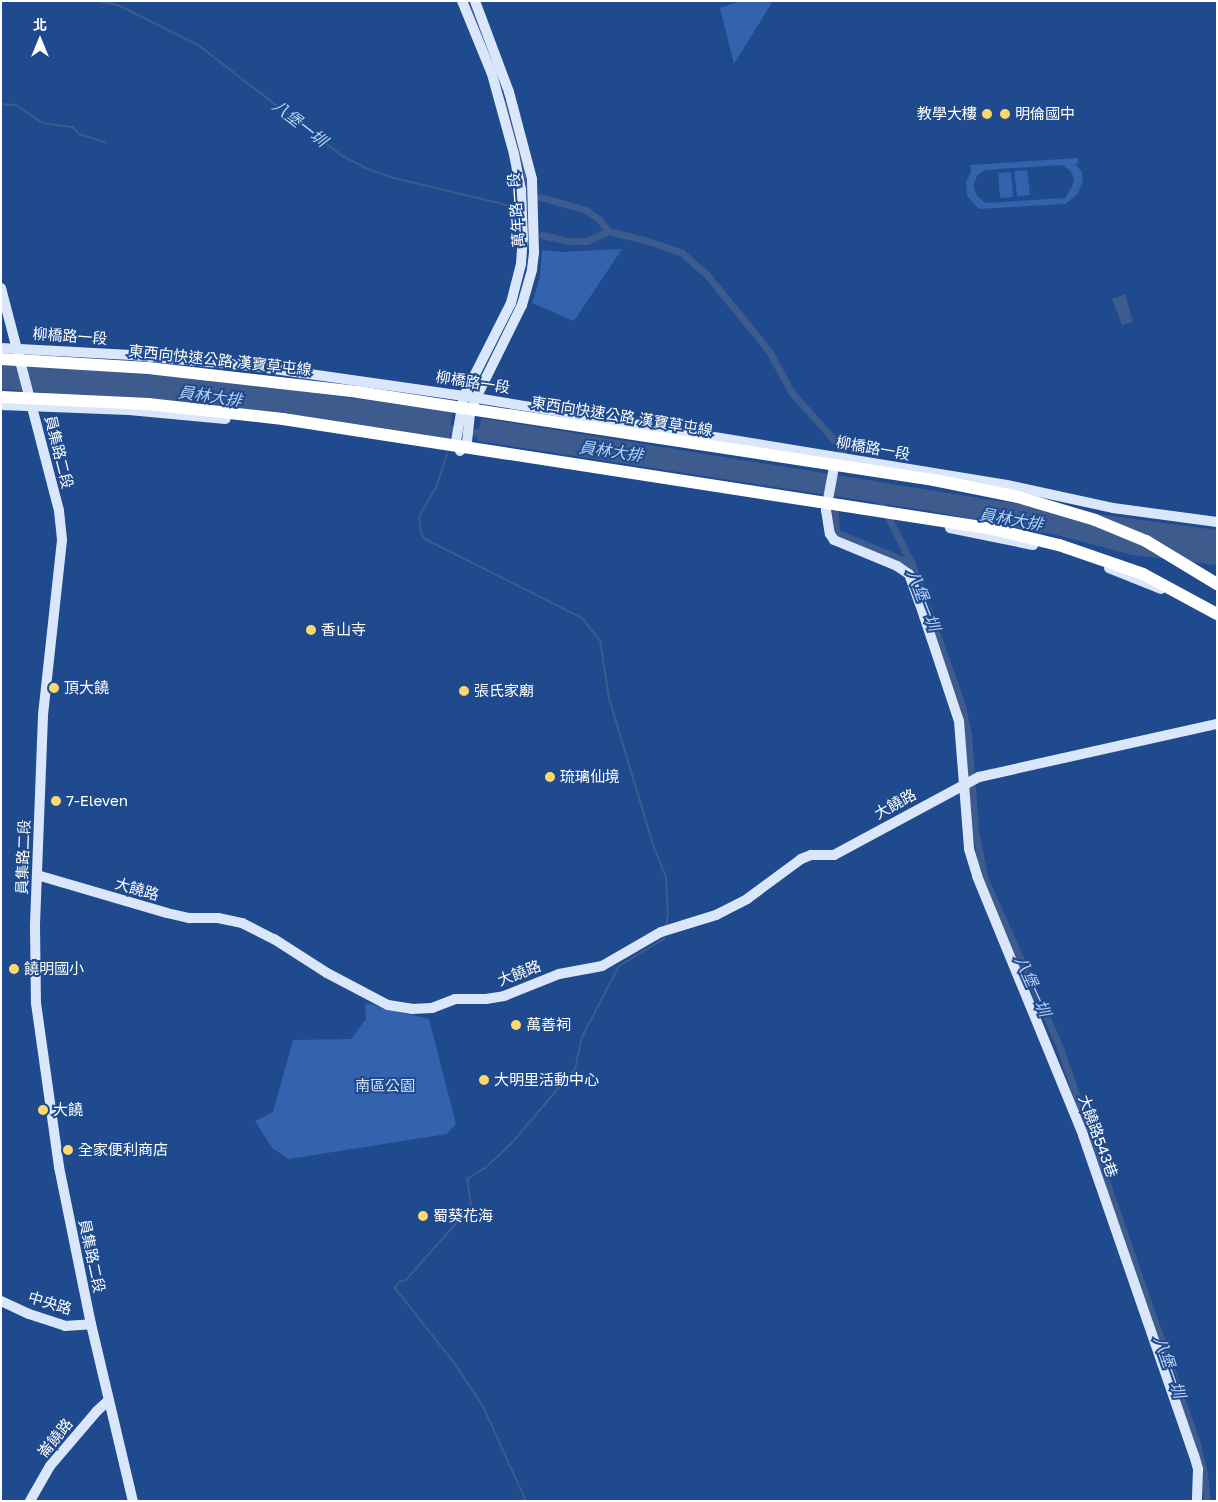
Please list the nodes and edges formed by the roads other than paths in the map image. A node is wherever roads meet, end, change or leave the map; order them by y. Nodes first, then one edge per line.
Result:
1 (462, 1) edge
2 (475, 1) edge
3 (1, 288) edge
4 (1, 348) edge
5 (18, 348) junction
6 (1, 359) edge
7 (464, 396) junction
8 (1, 397) edge
9 (476, 398) junction
10 (1, 405) edge
11 (33, 406) junction
12 (465, 412) junction
13 (460, 451) junction
14 (832, 456) junction
15 (829, 502) junction
16 (1217, 522) edge
17 (1217, 584) edge
18 (1217, 614) edge
19 (1217, 619) edge
20 (1217, 724) edge
21 (963, 784) junction
22 (37, 875) junction
23 (1, 1300) edge
24 (91, 1324) junction
25 (109, 1400) junction
26 (30, 1501) edge
27 (133, 1501) edge
28 (1197, 1501) edge

1 - 7 main road, 萬年路一段
2 - 9 main road, 萬年路一段
3 - 5 main road
4 - 5 main road, 柳橋路一段
5 - 7 main road, 柳橋路一段
5 - 11 main road, 員集路二段
6 - 17 highway, 東西向快速公路 漢寶草屯線, bridge
7 - 9 main road, 柳橋路一段
7 - 12 main road, 萬年路一段
8 - 18 highway, bridge
9 - 12 main road, 萬年路一段
9 - 14 main road, 柳橋路一段
10 - 11 main road
11 - 13 main road
11 - 22 main road, 員集路二段
12 - 13 main road
13 - 15 main road
14 - 15 main road
14 - 16 main road, 柳橋路一段
15 - 19 main road
15 - 21 main road, 大饒路543巷
20 - 21 main road, 大饒路
21 - 22 main road, 大饒路
21 - 28 main road, 大饒路543巷
22 - 24 main road, 員集路二段
23 - 24 main road, 中央路
24 - 25 main road, 員集路二段
25 - 26 main road, 崙饒路
25 - 27 main road, 員集路二段

